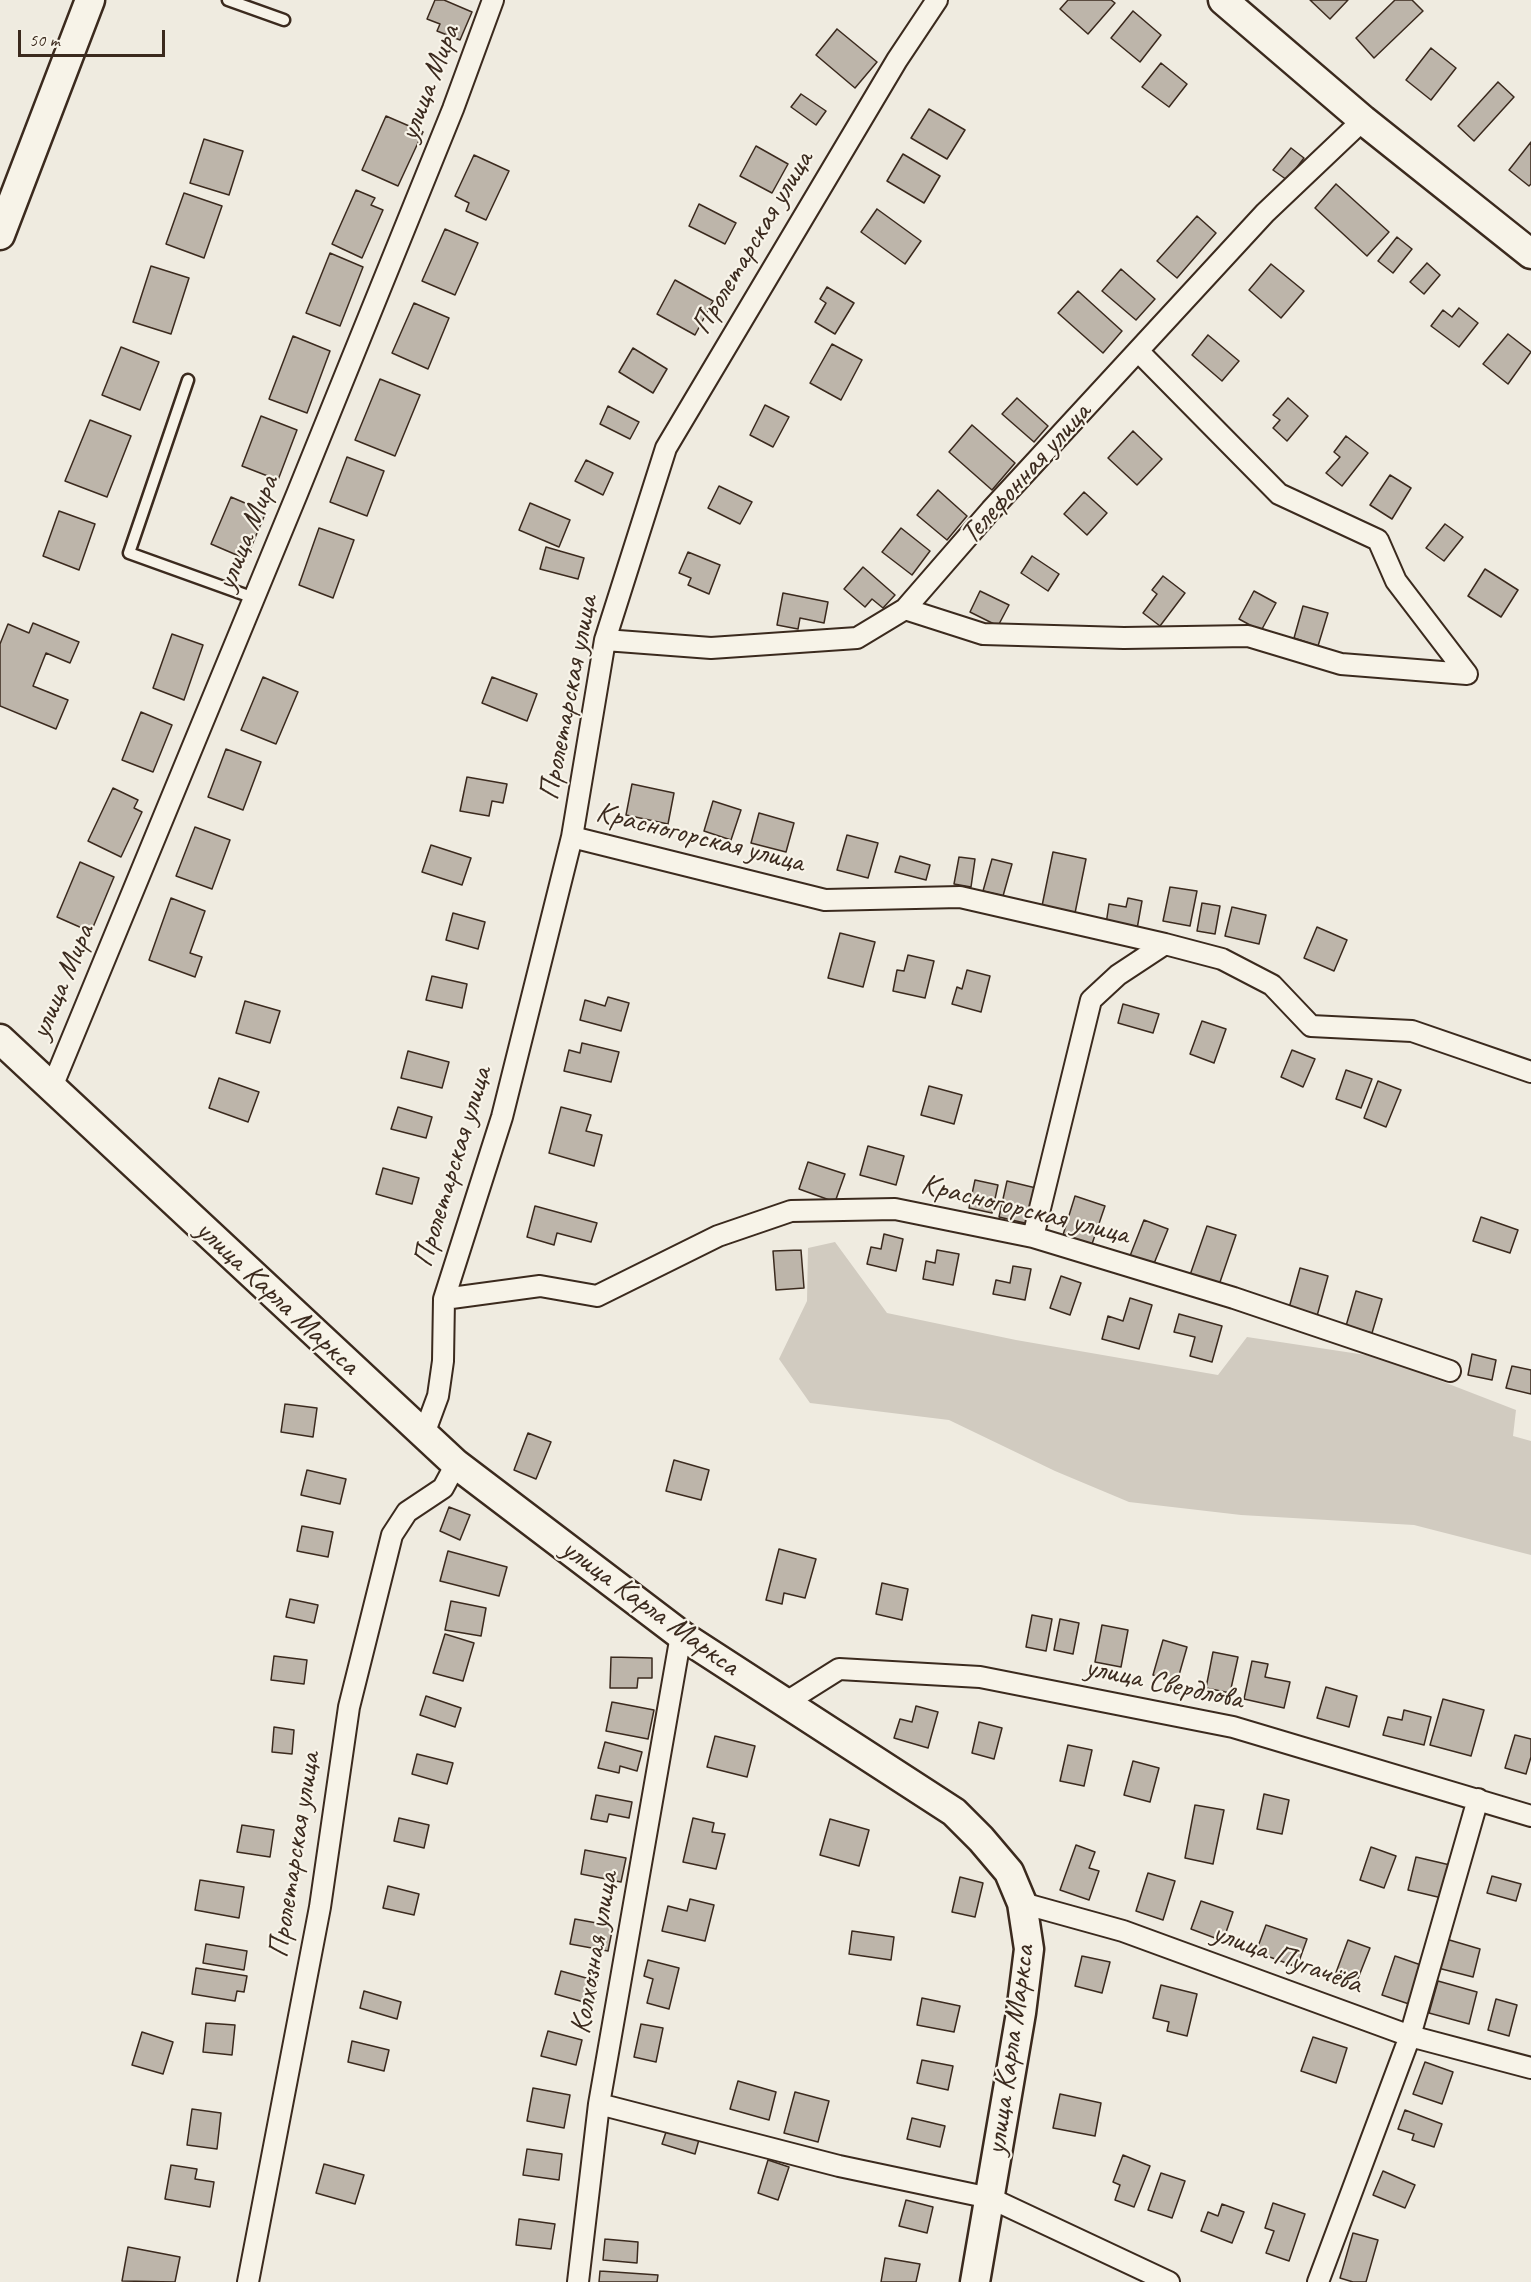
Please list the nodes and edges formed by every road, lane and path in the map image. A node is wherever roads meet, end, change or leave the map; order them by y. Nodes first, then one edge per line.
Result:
1 (90, 0) edge
2 (228, 0) edge
3 (493, 0) edge
4 (937, 0) edge
5 (1223, 0) edge
6 (284, 20) dead end
7 (1363, 120) junction
8 (0, 235) edge
9 (1531, 255) edge
10 (1138, 351) junction
11 (188, 380) dead end
12 (254, 598) junction
13 (905, 609) junction
14 (605, 640) junction
15 (572, 837) junction
16 (1165, 944) junction
17 (0, 1039) edge
18 (1531, 1072) edge
19 (52, 1086) junction
20 (1033, 1237) junction
21 (444, 1299) junction
22 (1450, 1371) dead end
23 (424, 1434) junction
24 (456, 1464) junction
25 (681, 1635) junction
26 (785, 1703) junction
27 (1478, 1799) junction
28 (1531, 1816) edge
29 (1022, 1903) junction
30 (1410, 2036) junction
31 (1531, 2068) edge
32 (599, 2104) junction
33 (990, 2198) junction
34 (248, 2282) edge
35 (578, 2282) edge
36 (975, 2282) edge
37 (1169, 2282) edge
38 (1318, 2282) edge

1 - 8 street
2 - 6 lane
3 - 12 street, улица Мира
4 - 14 street, Пролетарская улица
5 - 7 street
7 - 9 street
7 - 10 street, Телефонная улица
10 - 13 street, Телефонная улица
10 - 13 street
11 - 12 lane
12 - 19 street, улица Мира
13 - 14 street, Телефонная улица
14 - 15 street, Пролетарская улица
15 - 16 street, Красногорская улица
15 - 21 street, Пролетарская улица
16 - 18 street, Красногорская улица
16 - 20 street
17 - 19 street, улица Карла Маркса
19 - 23 street, улица Карла Маркса
20 - 21 street, Красногорская улица
20 - 22 street, Красногорская улица
21 - 23 street, Пролетарская улица
23 - 24 street, улица Карла Маркса
24 - 25 street, улица Карла Маркса
24 - 34 street, Пролетарская улица
25 - 26 street, улица Карла Маркса
25 - 32 street, Колхозная улица
26 - 27 street, улица Свердлова
26 - 29 street, улица Карла Маркса
27 - 28 street, улица Свердлова
27 - 30 street
29 - 30 street, улица Пугачёва
29 - 33 street, улица Карла Маркса
30 - 31 street, улица Пугачёва
30 - 38 street
32 - 33 street
32 - 35 street, Колхозная улица
33 - 36 street, улица Карла Маркса
33 - 37 street

